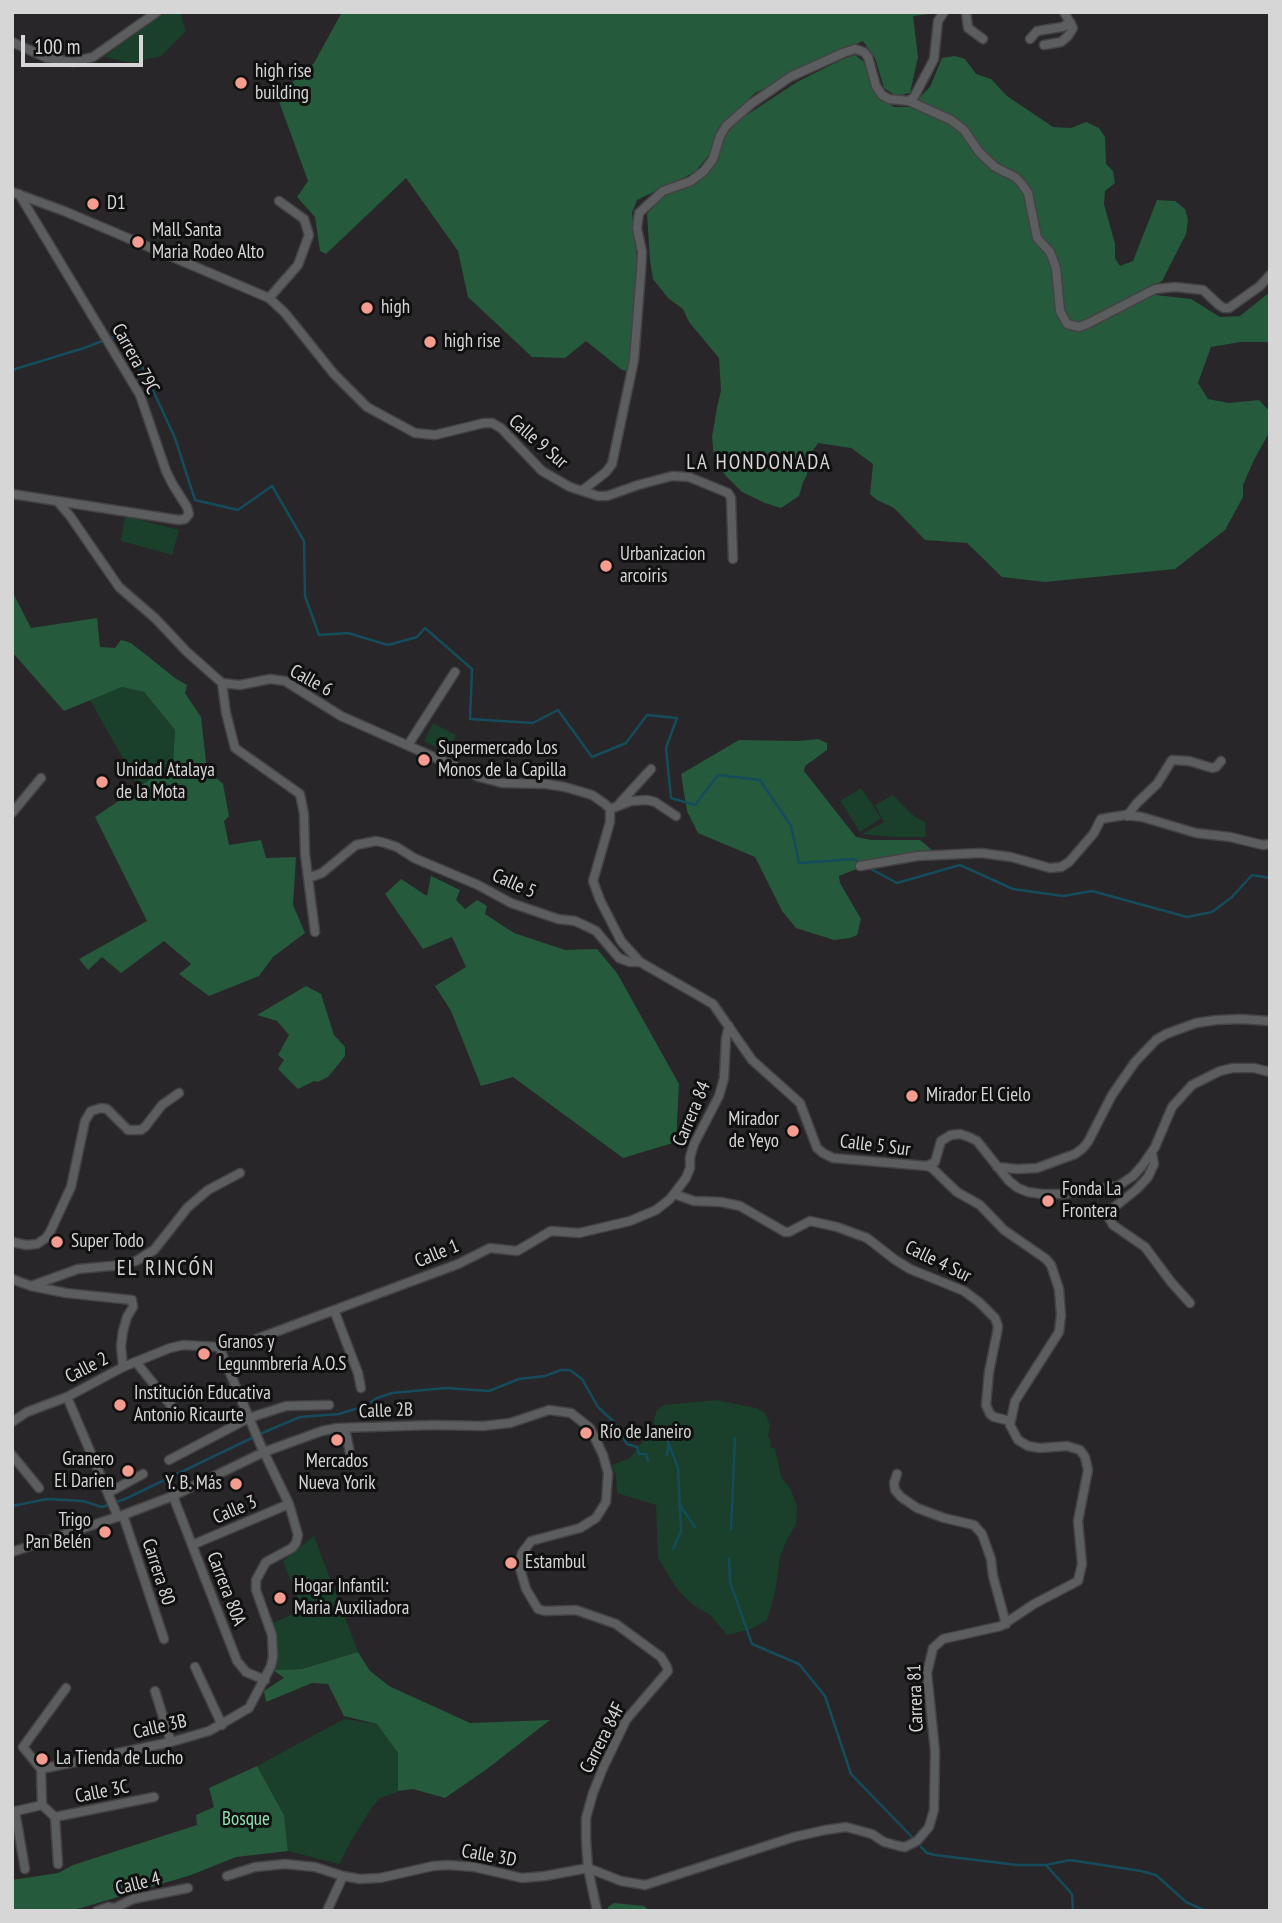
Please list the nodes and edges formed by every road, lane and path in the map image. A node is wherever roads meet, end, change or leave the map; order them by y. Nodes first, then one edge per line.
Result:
1 (158, 12) edge
2 (944, 12) edge
3 (966, 12) edge
4 (1063, 12) edge
5 (1071, 23) junction
6 (983, 39) dead end
7 (1030, 39) dead end
8 (12, 42) edge
9 (1044, 45) dead end
10 (909, 101) junction
11 (15, 193) edge
12 (279, 201) dead end
13 (47, 204) junction
14 (36, 220) junction
15 (1270, 275) edge
16 (269, 298) junction
17 (583, 490) junction
18 (12, 494) edge
19 (58, 502) junction
20 (733, 559) dead end
21 (455, 672) dead end
22 (222, 683) junction
23 (408, 745) junction
24 (1221, 761) dead end
25 (651, 769) dead end
26 (41, 778) dead end
27 (612, 808) junction
28 (12, 813) edge
29 (676, 816) dead end
30 (1127, 816) junction
31 (1270, 844) edge
32 (860, 866) dead end
33 (308, 878) junction
34 (315, 932) dead end
35 (640, 962) junction
36 (1270, 1021) edge
37 (729, 1026) junction
38 (1270, 1072) edge
39 (179, 1093) dead end
40 (1152, 1153) junction
41 (927, 1167) junction
42 (997, 1167) junction
43 (688, 1172) joint
44 (240, 1173) dead end
45 (674, 1194) junction
46 (12, 1242) edge
47 (12, 1279) edge
48 (31, 1286) junction
49 (1190, 1303) dead end
50 (334, 1310) junction
51 (178, 1346) joint
52 (219, 1347) junction
53 (136, 1362) junction
54 (123, 1367) junction
55 (361, 1388) dead end
56 (67, 1397) junction
57 (329, 1405) dead end
58 (173, 1408) dead end
59 (249, 1418) junction
60 (12, 1422) edge
61 (1010, 1422) junction
62 (345, 1428) junction
63 (264, 1452) junction
64 (350, 1452) dead end
65 (12, 1455) edge
66 (169, 1460) dead end
67 (143, 1474) dead end
68 (897, 1474) dead end
69 (39, 1488) dead end
70 (109, 1495) junction
71 (173, 1496) junction
72 (289, 1504) junction
73 (119, 1513) junction
74 (192, 1545) junction
75 (12, 1552) edge
76 (520, 1558) joint
77 (1006, 1624) junction
78 (163, 1639) dead end
79 (195, 1667) dead end
80 (265, 1680) junction
81 (66, 1688) dead end
82 (155, 1692) dead end
83 (222, 1725) junction
84 (171, 1742) junction
85 (23, 1746) junction
86 (12, 1748) edge
87 (41, 1769) junction
88 (154, 1797) dead end
89 (41, 1805) junction
90 (13, 1812) edge
91 (55, 1817) junction
92 (58, 1864) dead end
93 (588, 1868) junction
94 (25, 1869) dead end
95 (227, 1876) dead end
96 (343, 1876) junction
97 (188, 1888) dead end
98 (117, 1909) edge
99 (97, 1911) edge
100 (327, 1911) edge
101 (597, 1911) edge

1 - 8 street
2 - 10 street
3 - 6 street
4 - 5 street
5 - 7 street
5 - 9 street
10 - 15 street
10 - 17 street
11 - 13 street, Calle 9 Sur
11 - 14 street, Carrera 79C
12 - 16 street
13 - 14 street
13 - 16 street, Calle 9 Sur
14 - 19 street, Carrera 79C
16 - 17 street, Calle 9 Sur
17 - 20 street, Calle 9 Sur
18 - 19 street
19 - 22 street
21 - 23 street
22 - 23 street, Calle 6
22 - 33 street
23 - 27 street, Calle 6
24 - 30 street
25 - 27 street
26 - 28 street
27 - 29 street
27 - 35 street
30 - 31 street
30 - 32 street
33 - 34 street
33 - 35 street, Calle 5
35 - 37 street, Calle 5 Sur
36 - 42 street
37 - 41 street, Calle 5 Sur
37 - 43 street, Carrera 84
38 - 40 street
39 - 46 street
40 - 42 street
40 - 49 street
41 - 42 street
41 - 61 street, Calle 5 Sur
43 - 45 street, Calle 1
44 - 48 street
45 - 50 street, Calle 1
45 - 61 street, Calle 4 Sur
47 - 48 street
48 - 54 street
50 - 52 street, Calle 1
50 - 55 street
51 - 52 street, Calle 1
51 - 53 street, Calle 2
52 - 59 street
53 - 54 street, Calle 2
53 - 58 street
54 - 56 street, Calle 2
56 - 60 street, Calle 2
56 - 70 street, Carrera 80
57 - 59 street
59 - 63 street
59 - 66 street
61 - 77 street, Carrera 81
62 - 63 street, Calle 2B
62 - 64 street
62 - 76 street, Calle 2B
63 - 71 street, Calle 2B
63 - 72 street
65 - 69 street
67 - 70 street
68 - 77 street
70 - 73 street, Carrera 80
71 - 73 street, Calle 2B
71 - 74 street, Carrera 80A
72 - 74 street, Calle 3
72 - 80 street, Calle 3B
73 - 75 street, Calle 2B
73 - 78 street, Carrera 80
74 - 80 street, Carrera 80A
76 - 93 street, Carrera 84F
77 - 93 street, Carrera 81
79 - 83 street
80 - 83 street, Calle 3B
81 - 85 street
82 - 84 street
83 - 84 street, Calle 3B
84 - 87 street, Calle 3B
85 - 86 street
85 - 87 street
87 - 89 street
88 - 91 street, Calle 3C
89 - 90 street
89 - 91 street
90 - 94 street
91 - 92 street
93 - 96 street, Calle 3D
93 - 101 street, Carrera 84F
95 - 96 street, Calle 3D
96 - 100 street
97 - 98 street, Calle 4
98 - 99 street, Calle 4

